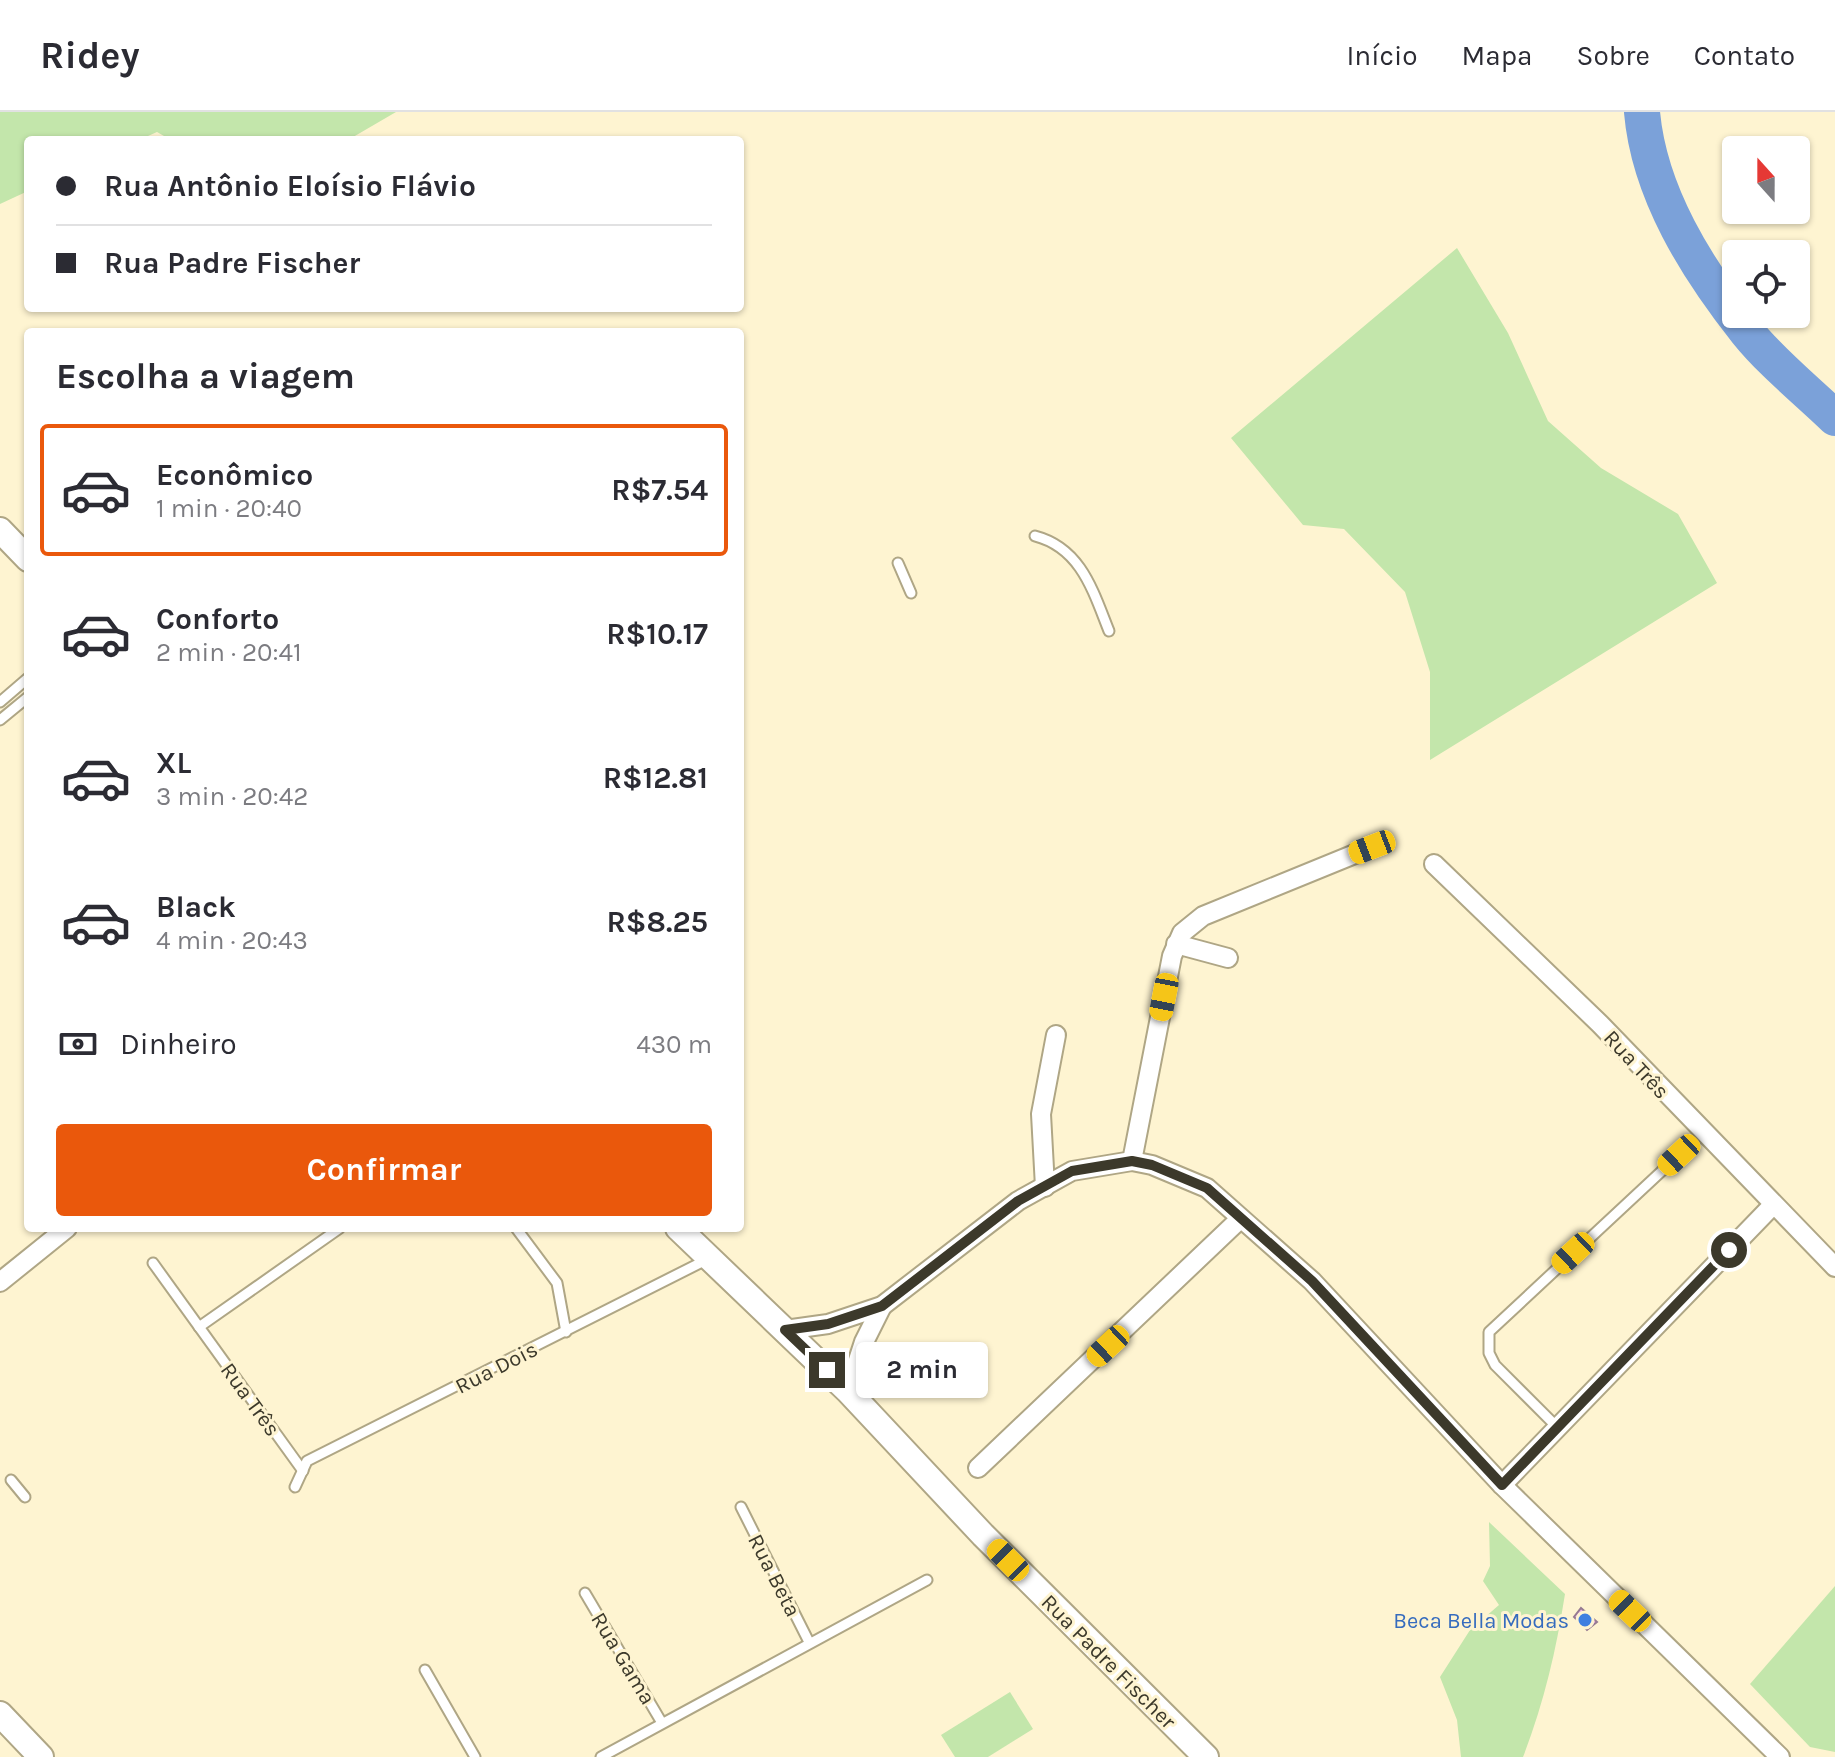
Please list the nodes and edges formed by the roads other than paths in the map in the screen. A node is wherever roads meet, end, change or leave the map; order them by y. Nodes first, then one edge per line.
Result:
1 (0, 530) edge
2 (1035, 536) dead end
3 (24, 555) edge
4 (898, 563) dead end
5 (911, 593) dead end
6 (1109, 631) dead end
7 (24, 681) edge
8 (24, 700) edge
9 (0, 702) edge
10 (0, 720) edge
11 (1372, 847) dead end
12 (1434, 864) dead end
13 (1176, 944) junction
14 (1228, 958) dead end
15 (1056, 1035) dead end
16 (1679, 1155) dead end
17 (1132, 1161) junction
18 (1045, 1187) junction
19 (1772, 1206) junction
20 (1240, 1219) junction
21 (62, 1232) edge
22 (334, 1232) edge
23 (519, 1232) edge
24 (682, 1232) edge
25 (709, 1258) junction
26 (153, 1263) dead end
27 (1835, 1267) edge
28 (0, 1282) edge
29 (882, 1306) junction
30 (199, 1327) junction
31 (785, 1330) junction
32 (566, 1332) junction
33 (848, 1391) junction
34 (1557, 1427) junction
35 (978, 1468) dead end
36 (303, 1471) junction
37 (11, 1480) dead end
38 (1502, 1485) junction
39 (295, 1487) dead end
40 (25, 1497) dead end
41 (741, 1507) dead end
42 (927, 1580) dead end
43 (585, 1593) dead end
44 (809, 1642) junction
45 (425, 1670) dead end
46 (0, 1714) edge
47 (662, 1723) junction
48 (35, 1755) edge
49 (475, 1757) edge
50 (601, 1757) edge
51 (1206, 1757) edge
52 (1780, 1757) edge

1 - 3 main road
2 - 6 lane
4 - 5 lane
7 - 9 lane
8 - 10 lane
11 - 13 street
12 - 19 street, Rua Três
13 - 14 street
13 - 17 street
15 - 18 street
16 - 34 lane
17 - 18 street
17 - 20 street
18 - 29 street
19 - 27 street, Rua Três
19 - 34 street
20 - 35 street
20 - 38 street
21 - 28 street
22 - 30 lane
23 - 32 lane
24 - 25 main road, Rua Padre Fischer
25 - 31 main road, Rua Padre Fischer
25 - 32 lane, Rua Dois
26 - 30 lane, Rua Três
29 - 31 street
29 - 33 street
30 - 36 lane, Rua Três
31 - 33 main road, Rua Padre Fischer
32 - 36 lane, Rua Dois
33 - 51 main road, Rua Padre Fischer
34 - 38 street
36 - 39 lane, Rua Dois
37 - 40 lane
38 - 52 street
41 - 44 lane, Rua Beta
42 - 44 lane
43 - 47 lane, Rua Gama
44 - 47 lane
45 - 49 lane
46 - 48 main road
47 - 50 lane

